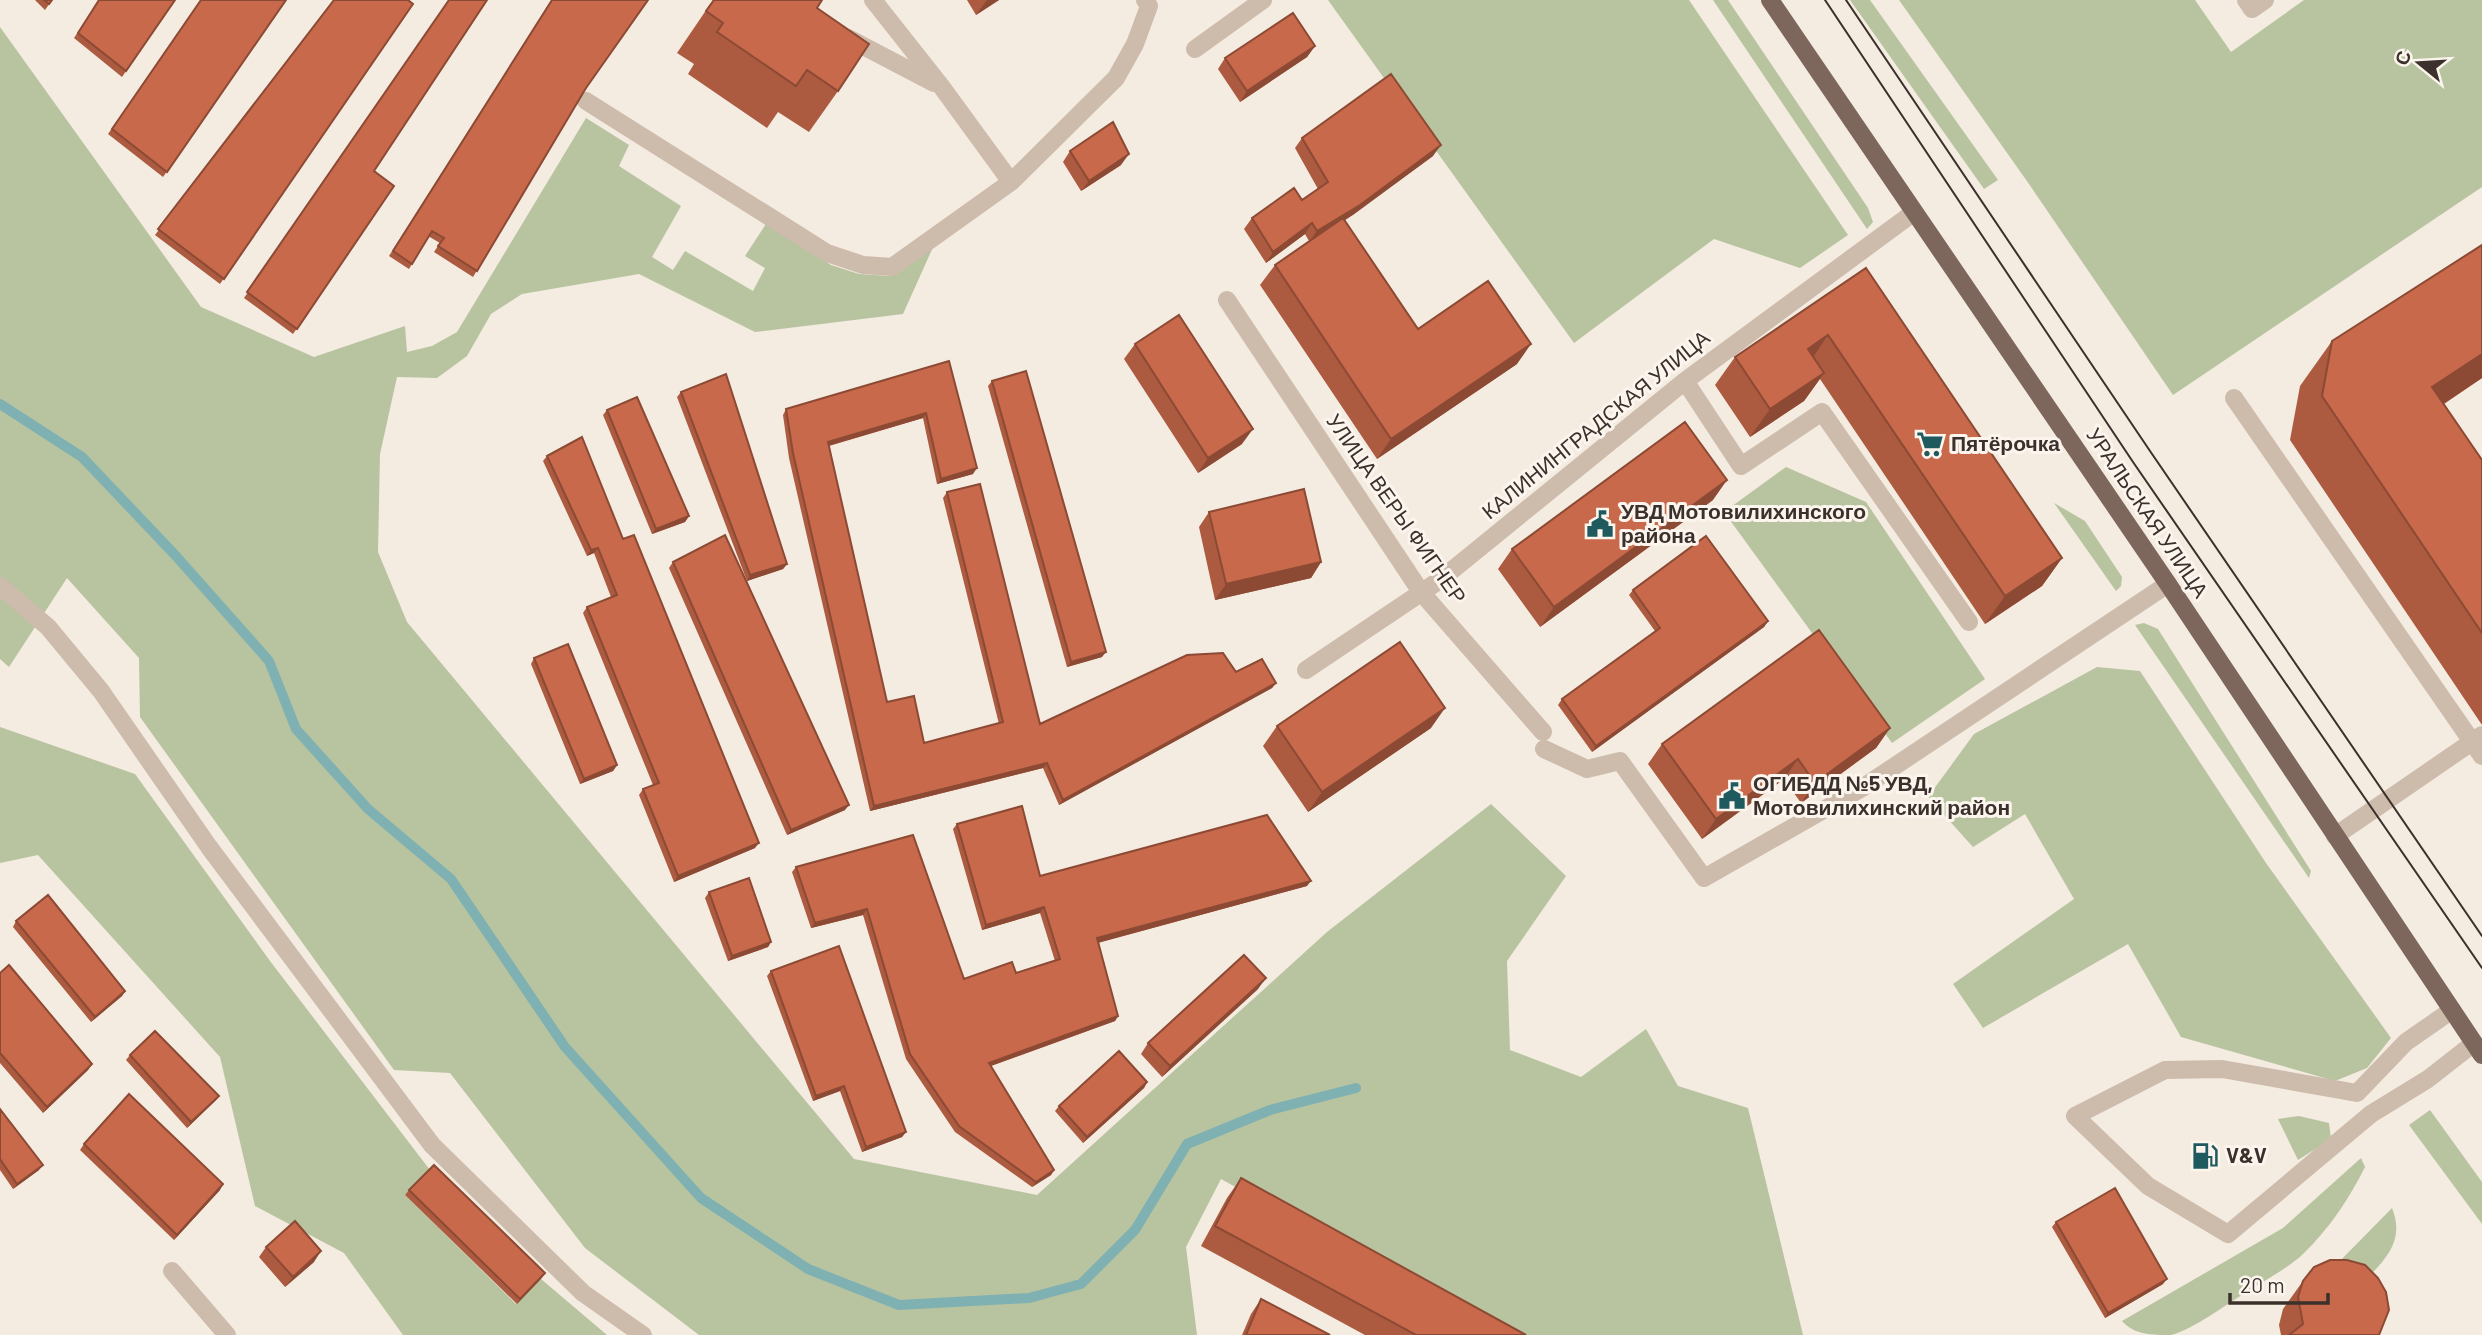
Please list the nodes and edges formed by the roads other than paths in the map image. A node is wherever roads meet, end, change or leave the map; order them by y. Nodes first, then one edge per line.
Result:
1 (873, 0) edge
2 (1263, 0) edge
3 (1770, 0) edge
4 (1147, 3) edge
5 (830, 28) edge
6 (1195, 49) dead end
7 (941, 86) junction
8 (586, 101) edge
9 (1011, 182) junction
10 (1913, 213) junction
11 (1227, 300) dead end
12 (1685, 381) junction
13 (2234, 398) dead end
14 (2168, 584) junction
15 (0, 586) edge
16 (1421, 592) junction
17 (1969, 622) dead end
18 (1306, 670) dead end
19 (2479, 744) edge
20 (2335, 835) junction
21 (2452, 1010) junction
22 (2478, 1049) edge
23 (172, 1271) dead end
24 (228, 1335) edge
25 (643, 1335) edge

1 - 7 street
2 - 6 street
3 - 10 main road, УРАЛЬСКАЯ УЛИЦА
4 - 9 street
5 - 7 street
7 - 9 street
8 - 9 street
10 - 12 street, КАЛИНИНГРАДСКАЯ УЛИЦА
10 - 14 main road, УРАЛЬСКАЯ УЛИЦА
11 - 16 street, УЛИЦА ВЕРЫ ФИГНЕР
12 - 16 street, КАЛИНИНГРАДСКАЯ УЛИЦА
12 - 17 street
13 - 19 street
14 - 16 street, УЛИЦА ВЕРЫ ФИГНЕР
14 - 20 main road, УРАЛЬСКАЯ УЛИЦА
15 - 25 street
16 - 18 street, КАЛИНИНГРАДСКАЯ УЛИЦА
19 - 20 street
20 - 21 main road, УРАЛЬСКАЯ УЛИЦА
21 - 22 main road, УРАЛЬСКАЯ УЛИЦА
21 - 22 street
23 - 24 street

